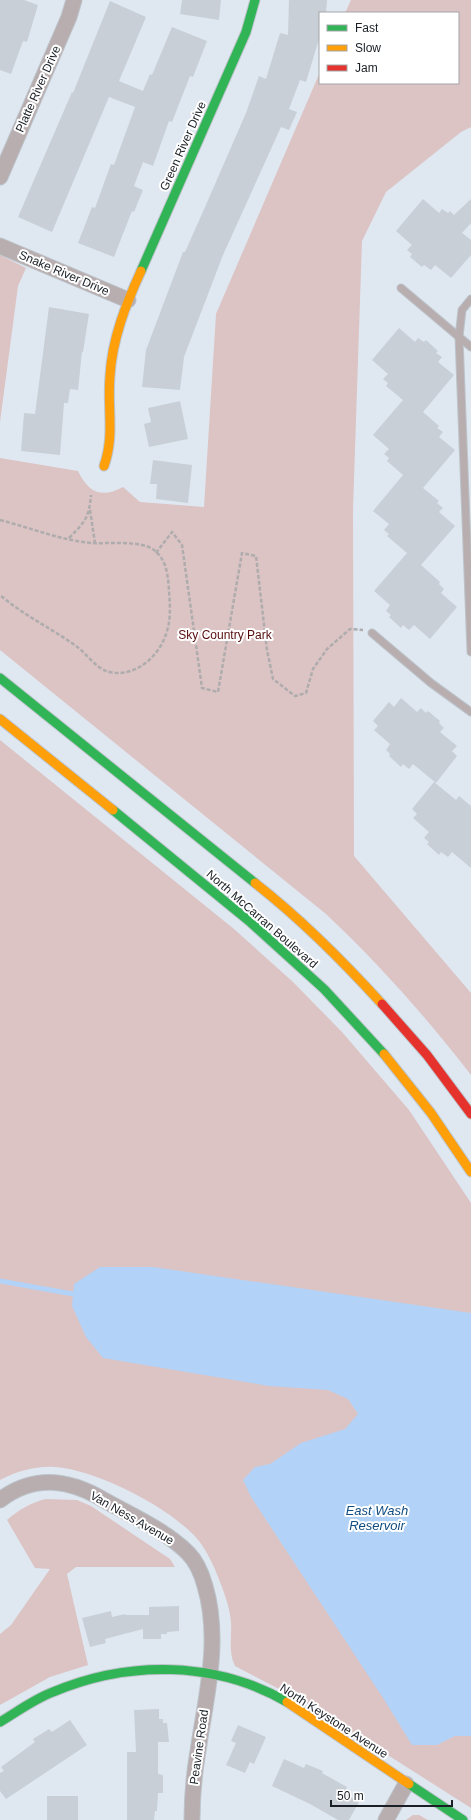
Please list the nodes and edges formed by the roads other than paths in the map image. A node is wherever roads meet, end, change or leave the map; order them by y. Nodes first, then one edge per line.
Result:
1 (74, 0) edge
2 (255, 0) edge
3 (0, 177) edge
4 (0, 246) edge
5 (401, 288) dead end
6 (471, 298) edge
7 (128, 300) junction
8 (459, 337) junction
9 (471, 347) edge
10 (104, 466) dead end
11 (469, 575) edge
12 (372, 633) road end
13 (471, 649) edge
14 (471, 652) edge
15 (0, 678) edge
16 (471, 712) edge
17 (0, 719) edge
18 (471, 1114) edge
19 (471, 1172) edge
20 (0, 1500) edge
21 (209, 1674) junction
22 (0, 1722) edge
23 (406, 1784) junction
24 (192, 1820) edge
25 (386, 1820) edge
26 (463, 1820) edge

1 - 3 street, Platte River Drive
2 - 7 main road, Green River Drive
4 - 7 street, Snake River Drive
5 - 8 lane
6 - 8 lane
7 - 10 main road, Green River Drive
8 - 9 lane
8 - 11 lane
11 - 13 lane
12 - 16 lane
13 - 14 lane
15 - 18 main road, North McCarran Boulevard
17 - 19 main road, North McCarran Boulevard
20 - 21 street, Van Ness Avenue
21 - 22 main road, North Keystone Avenue
21 - 23 main road, North Keystone Avenue
21 - 24 street, Peavine Road
23 - 25 street
23 - 26 main road, North Keystone Avenue

